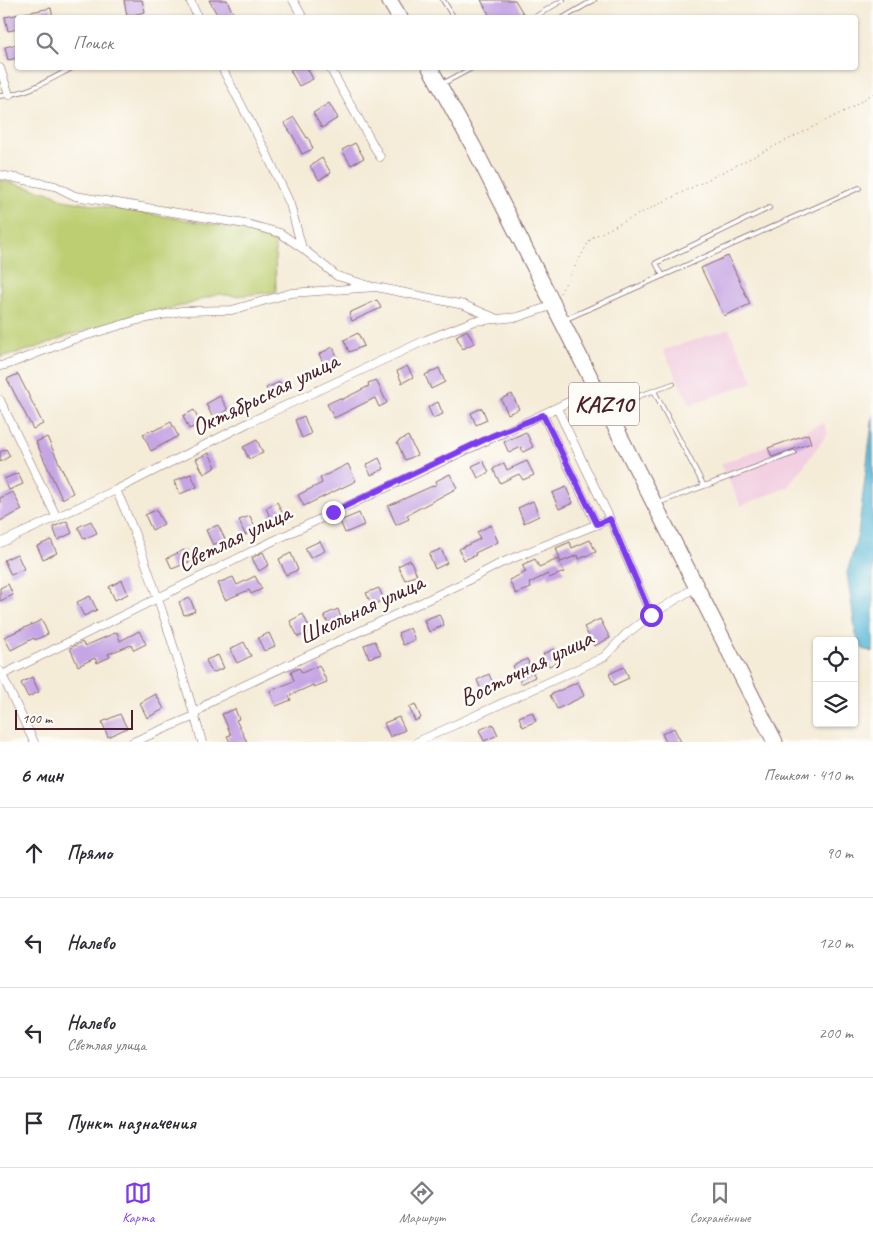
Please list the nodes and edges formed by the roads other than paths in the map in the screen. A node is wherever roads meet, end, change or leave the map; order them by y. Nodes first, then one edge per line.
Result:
1 (190, 0) edge
2 (293, 0) edge
3 (390, 0) edge
4 (443, 0) edge
5 (563, 0) edge
6 (594, 0) edge
7 (197, 15) edge
8 (301, 15) edge
9 (398, 15) edge
10 (452, 15) edge
11 (538, 15) edge
12 (568, 15) edge
13 (0, 68) edge
14 (68, 70) edge
15 (223, 70) edge
16 (331, 70) edge
17 (432, 70) edge
18 (468, 70) edge
19 (440, 85) junction
20 (9, 95) junction
21 (0, 96) edge
22 (380, 157) dead end
23 (0, 175) edge
24 (859, 188) dead end
25 (769, 208) dead end
26 (302, 248) junction
27 (663, 276) junction
28 (376, 287) junction
29 (554, 305) junction
30 (497, 319) junction
31 (562, 321) junction
32 (0, 366) edge
33 (673, 384) dead end
34 (596, 389) junction
35 (654, 391) junction
36 (0, 400) edge
37 (557, 408) junction
38 (605, 408) junction
39 (543, 415) junction
40 (794, 453) dead end
41 (704, 486) junction
42 (116, 490) junction
43 (654, 504) junction
44 (56, 516) junction
45 (610, 519) junction
46 (597, 524) junction
47 (0, 542) edge
48 (696, 587) junction
49 (158, 598) junction
50 (651, 615) junction
51 (1, 674) edge
52 (194, 714) junction
53 (34, 742) edge
54 (133, 742) edge
55 (202, 742) edge
56 (417, 742) edge
57 (775, 742) edge

1 - 7 street
2 - 8 street
3 - 9 highway
4 - 10 lane
5 - 11 lane
6 - 12 lane
13 - 20 street
14 - 20 lane
15 - 26 street
16 - 22 street
17 - 19 highway, KAZ10
18 - 19 lane
19 - 29 highway, KAZ10
20 - 21 lane
23 - 26 street
24 - 27 lane
25 - 27 lane
26 - 28 street
27 - 31 lane
28 - 30 street
28 - 32 street
29 - 30 street, Октябрьская улица
29 - 31 highway, KAZ10
30 - 42 street, Октябрьская улица
31 - 34 highway, KAZ10
33 - 35 lane
34 - 37 street, Светлая улица
34 - 38 highway, KAZ10
35 - 38 lane
35 - 41 lane
36 - 44 street
37 - 39 street, Светлая улица
37 - 45 street
38 - 43 highway, KAZ10
39 - 46 street
39 - 49 street, Светлая улица
40 - 41 lane
41 - 43 lane
42 - 44 street, Октябрьская улица
42 - 49 street
43 - 48 highway, KAZ10
44 - 47 street, Октябрьская улица
45 - 46 street, Школьная улица
45 - 50 street
46 - 52 street, Школьная улица
48 - 50 street, Восточная улица
48 - 57 highway, KAZ10
49 - 51 street, Светлая улица
49 - 52 street
50 - 56 street, Восточная улица
51 - 53 street
52 - 54 street, Школьная улица
52 - 55 street

